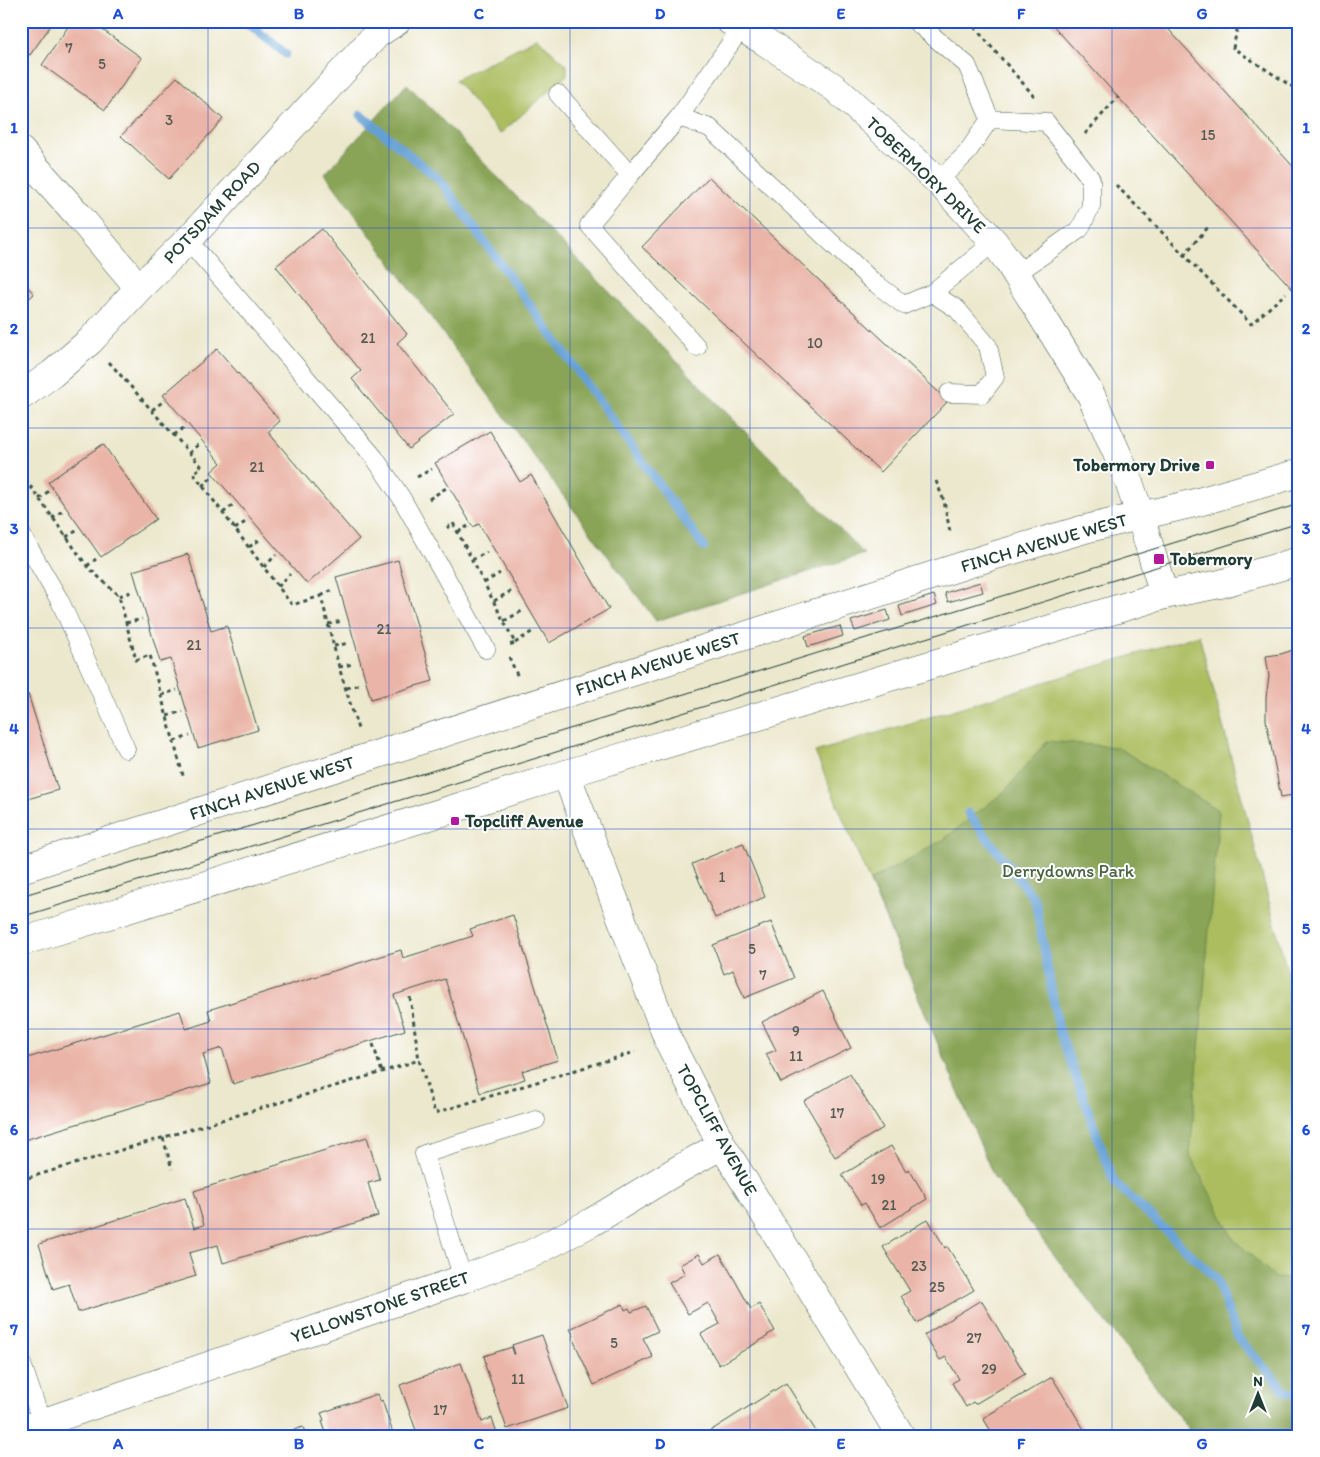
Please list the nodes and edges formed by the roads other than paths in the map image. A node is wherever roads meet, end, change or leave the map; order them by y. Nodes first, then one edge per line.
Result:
1 (396, 21) edge
2 (915, 21) edge
3 (736, 24) edge
4 (558, 94) dead end
5 (678, 117) junction
6 (990, 119) junction
7 (21, 151) edge
8 (630, 175) junction
9 (938, 181) junction
10 (188, 240) junction
11 (994, 242) junction
12 (1016, 274) junction
13 (139, 288) junction
14 (932, 293) junction
15 (697, 347) dead end
16 (949, 393) dead end
17 (21, 396) edge
18 (1299, 473) edge
19 (1140, 516) junction
20 (21, 534) edge
21 (1299, 561) edge
22 (1164, 595) junction
23 (486, 649) dead end
24 (126, 749) dead end
25 (566, 774) junction
26 (21, 869) edge
27 (21, 942) edge
28 (536, 1120) dead end
29 (722, 1145) junction
30 (463, 1279) junction
31 (21, 1361) edge
32 (31, 1426) edge
33 (901, 1436) edge

1 - 10 street, POTSDAM ROAD
2 - 6 lane
3 - 5 lane
3 - 9 street, TOBERMORY DRIVE
4 - 8 lane
5 - 8 lane
5 - 14 lane
6 - 9 lane
6 - 12 lane
7 - 13 street
8 - 15 lane
9 - 11 street, TOBERMORY DRIVE
10 - 13 street, POTSDAM ROAD
10 - 23 lane
11 - 12 street, TOBERMORY DRIVE
11 - 14 lane
12 - 19 street, TOBERMORY DRIVE
13 - 17 street, POTSDAM ROAD
14 - 16 lane
18 - 19 street, FINCH AVENUE WEST
19 - 22 street, TOBERMORY DRIVE
19 - 26 street, FINCH AVENUE WEST
20 - 24 lane
21 - 22 street
22 - 25 street
25 - 27 street
25 - 29 street, TOPCLIFF AVENUE
28 - 30 lane
29 - 30 street, YELLOWSTONE STREET
29 - 33 street, TOPCLIFF AVENUE
30 - 32 street, YELLOWSTONE STREET
31 - 32 lane

